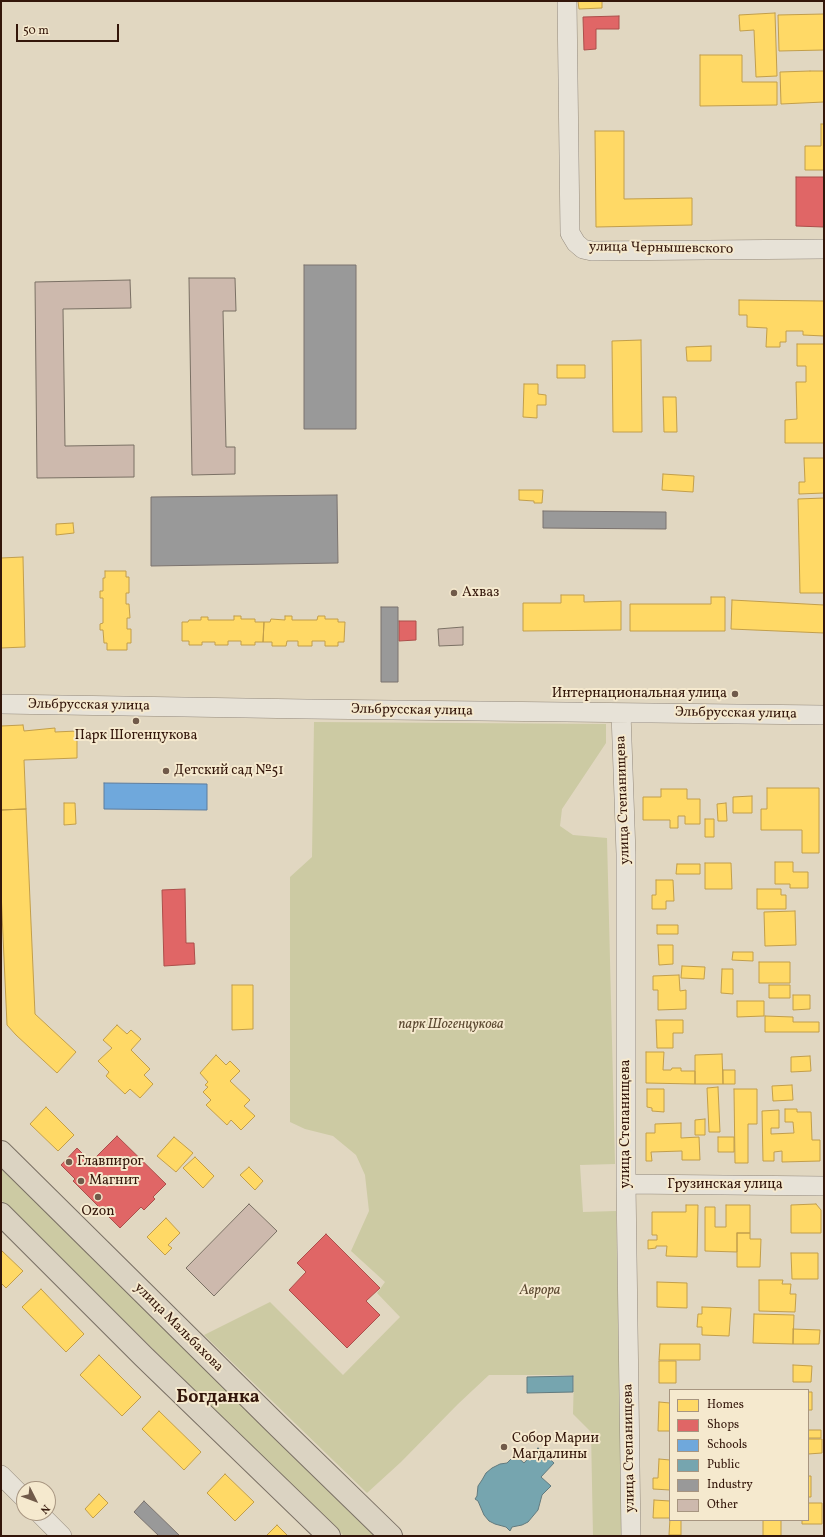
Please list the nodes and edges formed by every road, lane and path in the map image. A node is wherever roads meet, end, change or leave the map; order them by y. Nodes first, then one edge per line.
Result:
1 (567, 1) edge
2 (824, 249) edge
3 (1, 704) edge
4 (621, 713) junction
5 (824, 715) edge
6 (1, 1152) edge
7 (626, 1184) junction
8 (824, 1186) edge
9 (1, 1214) edge
10 (1, 1474) edge
11 (16, 1490) edge
12 (47, 1521) edge
13 (62, 1536) edge
14 (329, 1536) edge
15 (391, 1536) edge
16 (631, 1536) edge

1 - 2 street, улица Чернышевского
3 - 4 street, Эльбрусская улица
4 - 5 street, Эльбрусская улица
4 - 7 street, улица Степанищева
6 - 15 main road, улица Мальбахова
7 - 8 street, Грузинская улица
7 - 16 street, улица Степанищева
9 - 14 main road
10 - 11 street
12 - 13 street

